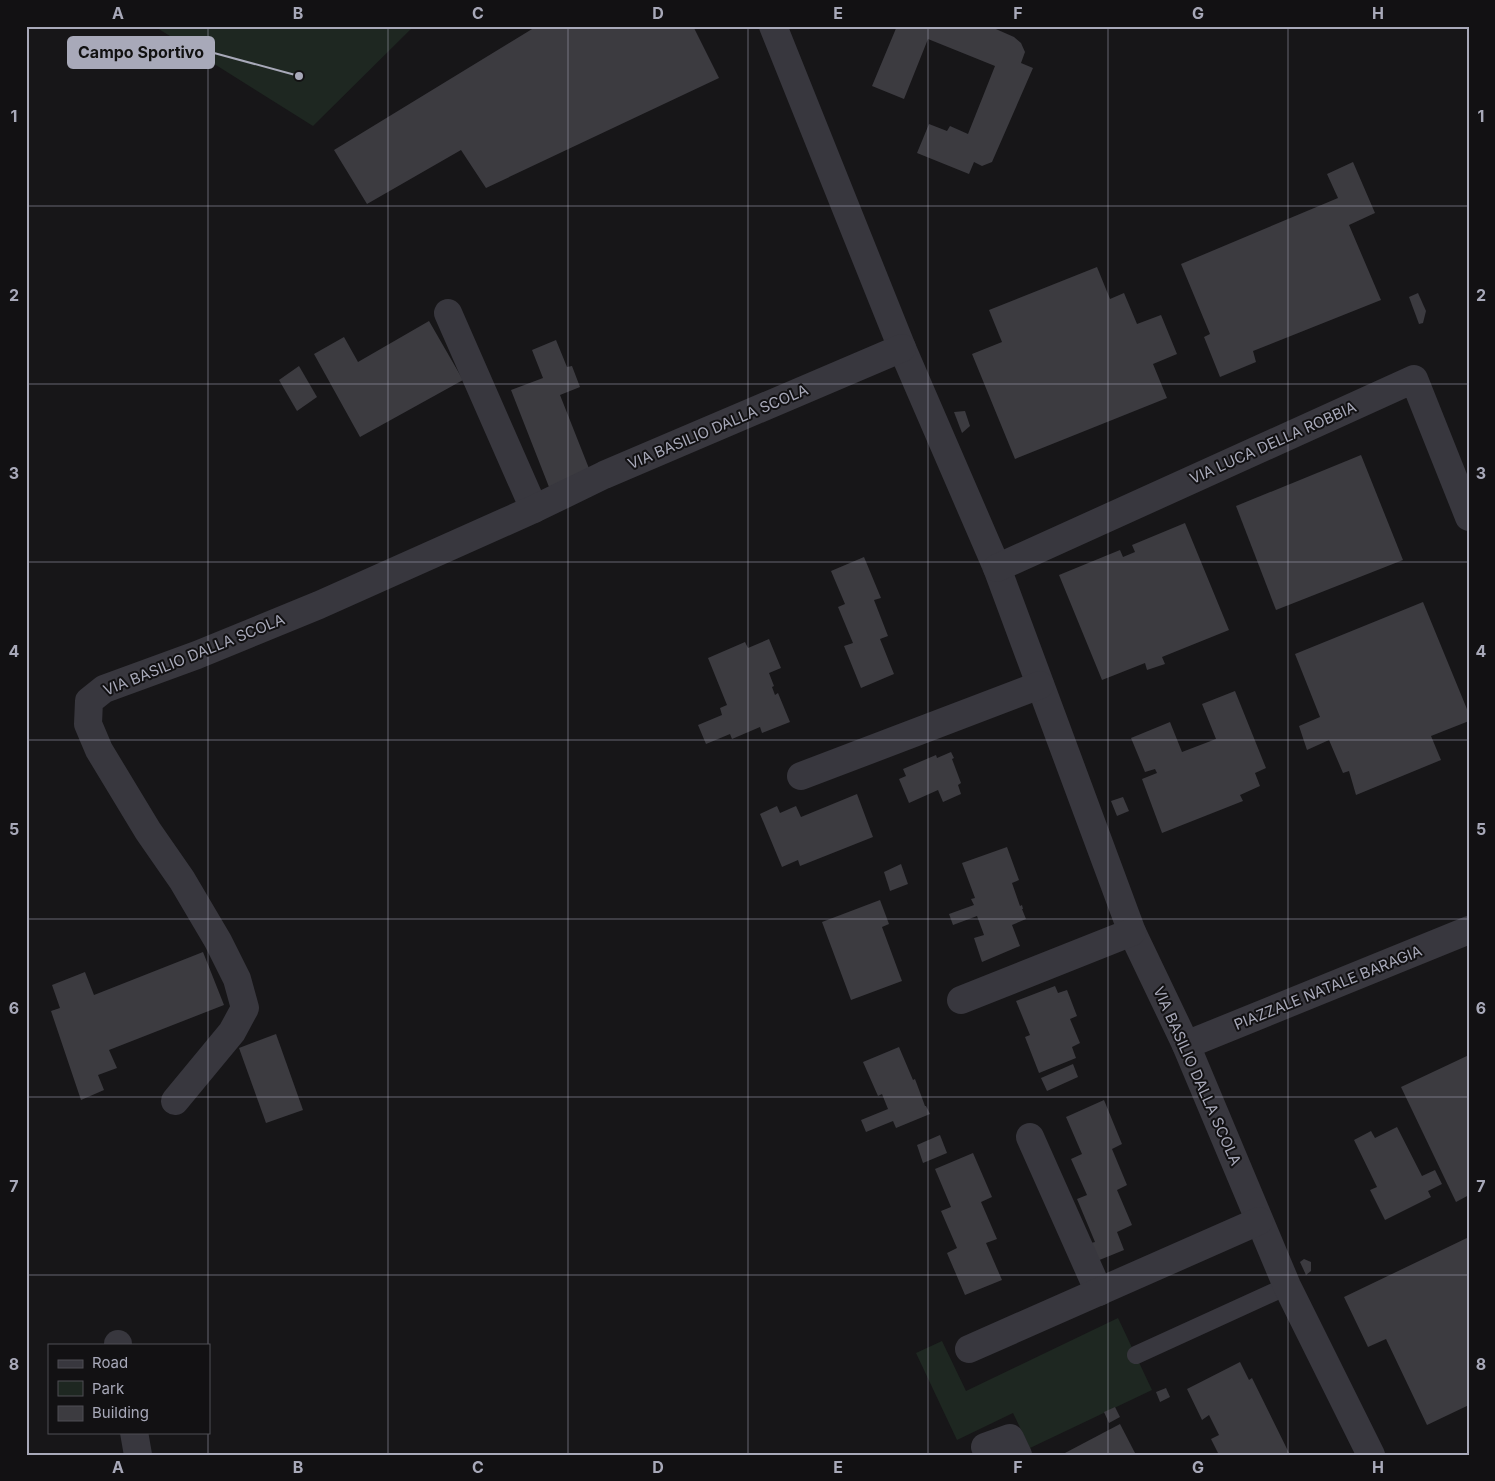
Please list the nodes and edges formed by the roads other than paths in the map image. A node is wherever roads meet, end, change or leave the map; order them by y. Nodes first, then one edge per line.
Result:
1 (773, 26) edge
2 (448, 313) dead end
3 (902, 348) junction
4 (534, 509) junction
5 (1469, 517) edge
6 (996, 568) junction
7 (1040, 685) junction
8 (802, 776) dead end
9 (1469, 930) edge
10 (1132, 932) junction
11 (961, 1000) dead end
12 (1186, 1045) junction
13 (175, 1101) dead end
14 (1030, 1137) dead end
15 (1259, 1221) junction
16 (1287, 1286) junction
17 (1099, 1292) junction
18 (969, 1348) dead end
19 (1136, 1355) dead end
20 (134, 1434) edge
21 (986, 1447) dead end
22 (138, 1455) edge
23 (1018, 1455) edge
24 (1371, 1455) edge

1 - 3 street, VIA BASILIO DALLA SCOLA
2 - 4 street
3 - 4 street, VIA BASILIO DALLA SCOLA
3 - 6 street, VIA BASILIO DALLA SCOLA
4 - 13 street, VIA BASILIO DALLA SCOLA
5 - 6 street, VIA LUCA DELLA ROBBIA
6 - 7 street, VIA BASILIO DALLA SCOLA
7 - 8 street
7 - 10 street, VIA BASILIO DALLA SCOLA
9 - 12 street, PIAZZALE NATALE BARAGIA
10 - 11 street
10 - 12 street, VIA BASILIO DALLA SCOLA
12 - 15 street, VIA BASILIO DALLA SCOLA
14 - 17 street
15 - 16 street, VIA BASILIO DALLA SCOLA
15 - 17 street
16 - 19 lane
16 - 24 street, VIA BASILIO DALLA SCOLA
17 - 18 street
20 - 22 street
21 - 23 street

